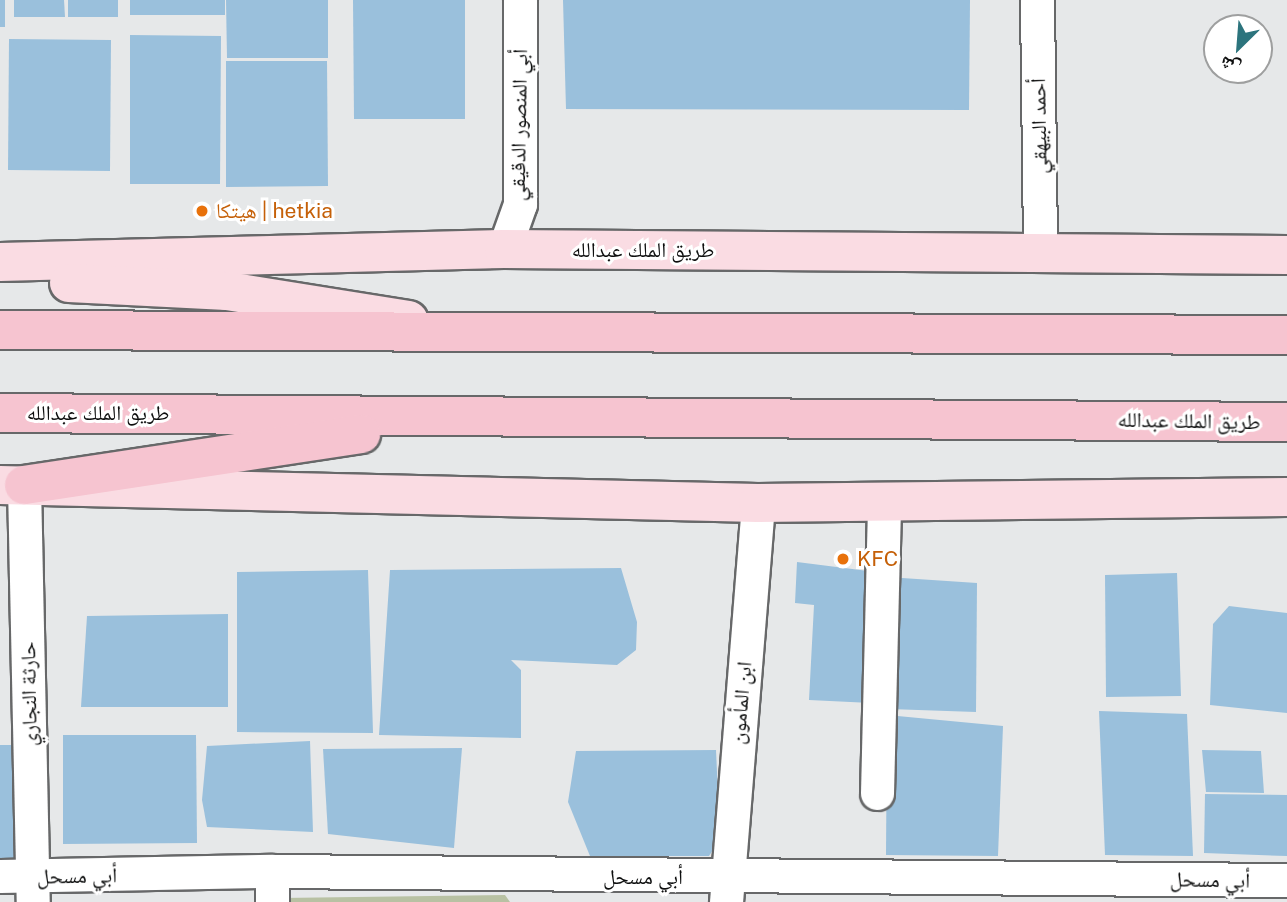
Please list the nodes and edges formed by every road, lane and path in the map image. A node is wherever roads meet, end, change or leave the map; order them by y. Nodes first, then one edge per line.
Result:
1 (520, 0) edge
2 (1037, 0) edge
3 (504, 249) junction
4 (1040, 252) junction
5 (1287, 255) edge
6 (0, 262) edge
7 (0, 279) edge
8 (463, 329) junction
9 (0, 330) edge
10 (1287, 335) edge
11 (0, 413) edge
12 (586, 413) junction
13 (1287, 422) edge
14 (12, 485) edge
15 (1287, 497) edge
16 (884, 500) junction
17 (758, 503) junction
18 (877, 793) dead end
19 (0, 877) edge
20 (1287, 880) edge
21 (272, 887) edge
22 (726, 889) edge
23 (880, 889) edge
24 (33, 890) edge
25 (549, 890) edge

1 - 3 street, أبي المنصور الدقيقي
2 - 4 street, أحمد البيهقي
3 - 4 main road, طريق الملك عبدالله
3 - 6 main road, طريق الملك عبدالله
4 - 5 main road, طريق الملك عبدالله
7 - 8 main road
8 - 9 highway
8 - 10 highway
11 - 12 highway, طريق الملك عبدالله
12 - 13 highway, طريق الملك عبدالله
12 - 14 highway
14 - 17 main road
14 - 24 street, حارثة النجاري
15 - 16 main road
16 - 17 main road
16 - 18 street
17 - 22 street, ابن المأمون
19 - 24 street, أبي مسحل
20 - 23 street, أبي مسحل
21 - 24 street, أبي مسحل
21 - 25 street, أبي مسحل
22 - 23 street, أبي مسحل
22 - 25 street, أبي مسحل

